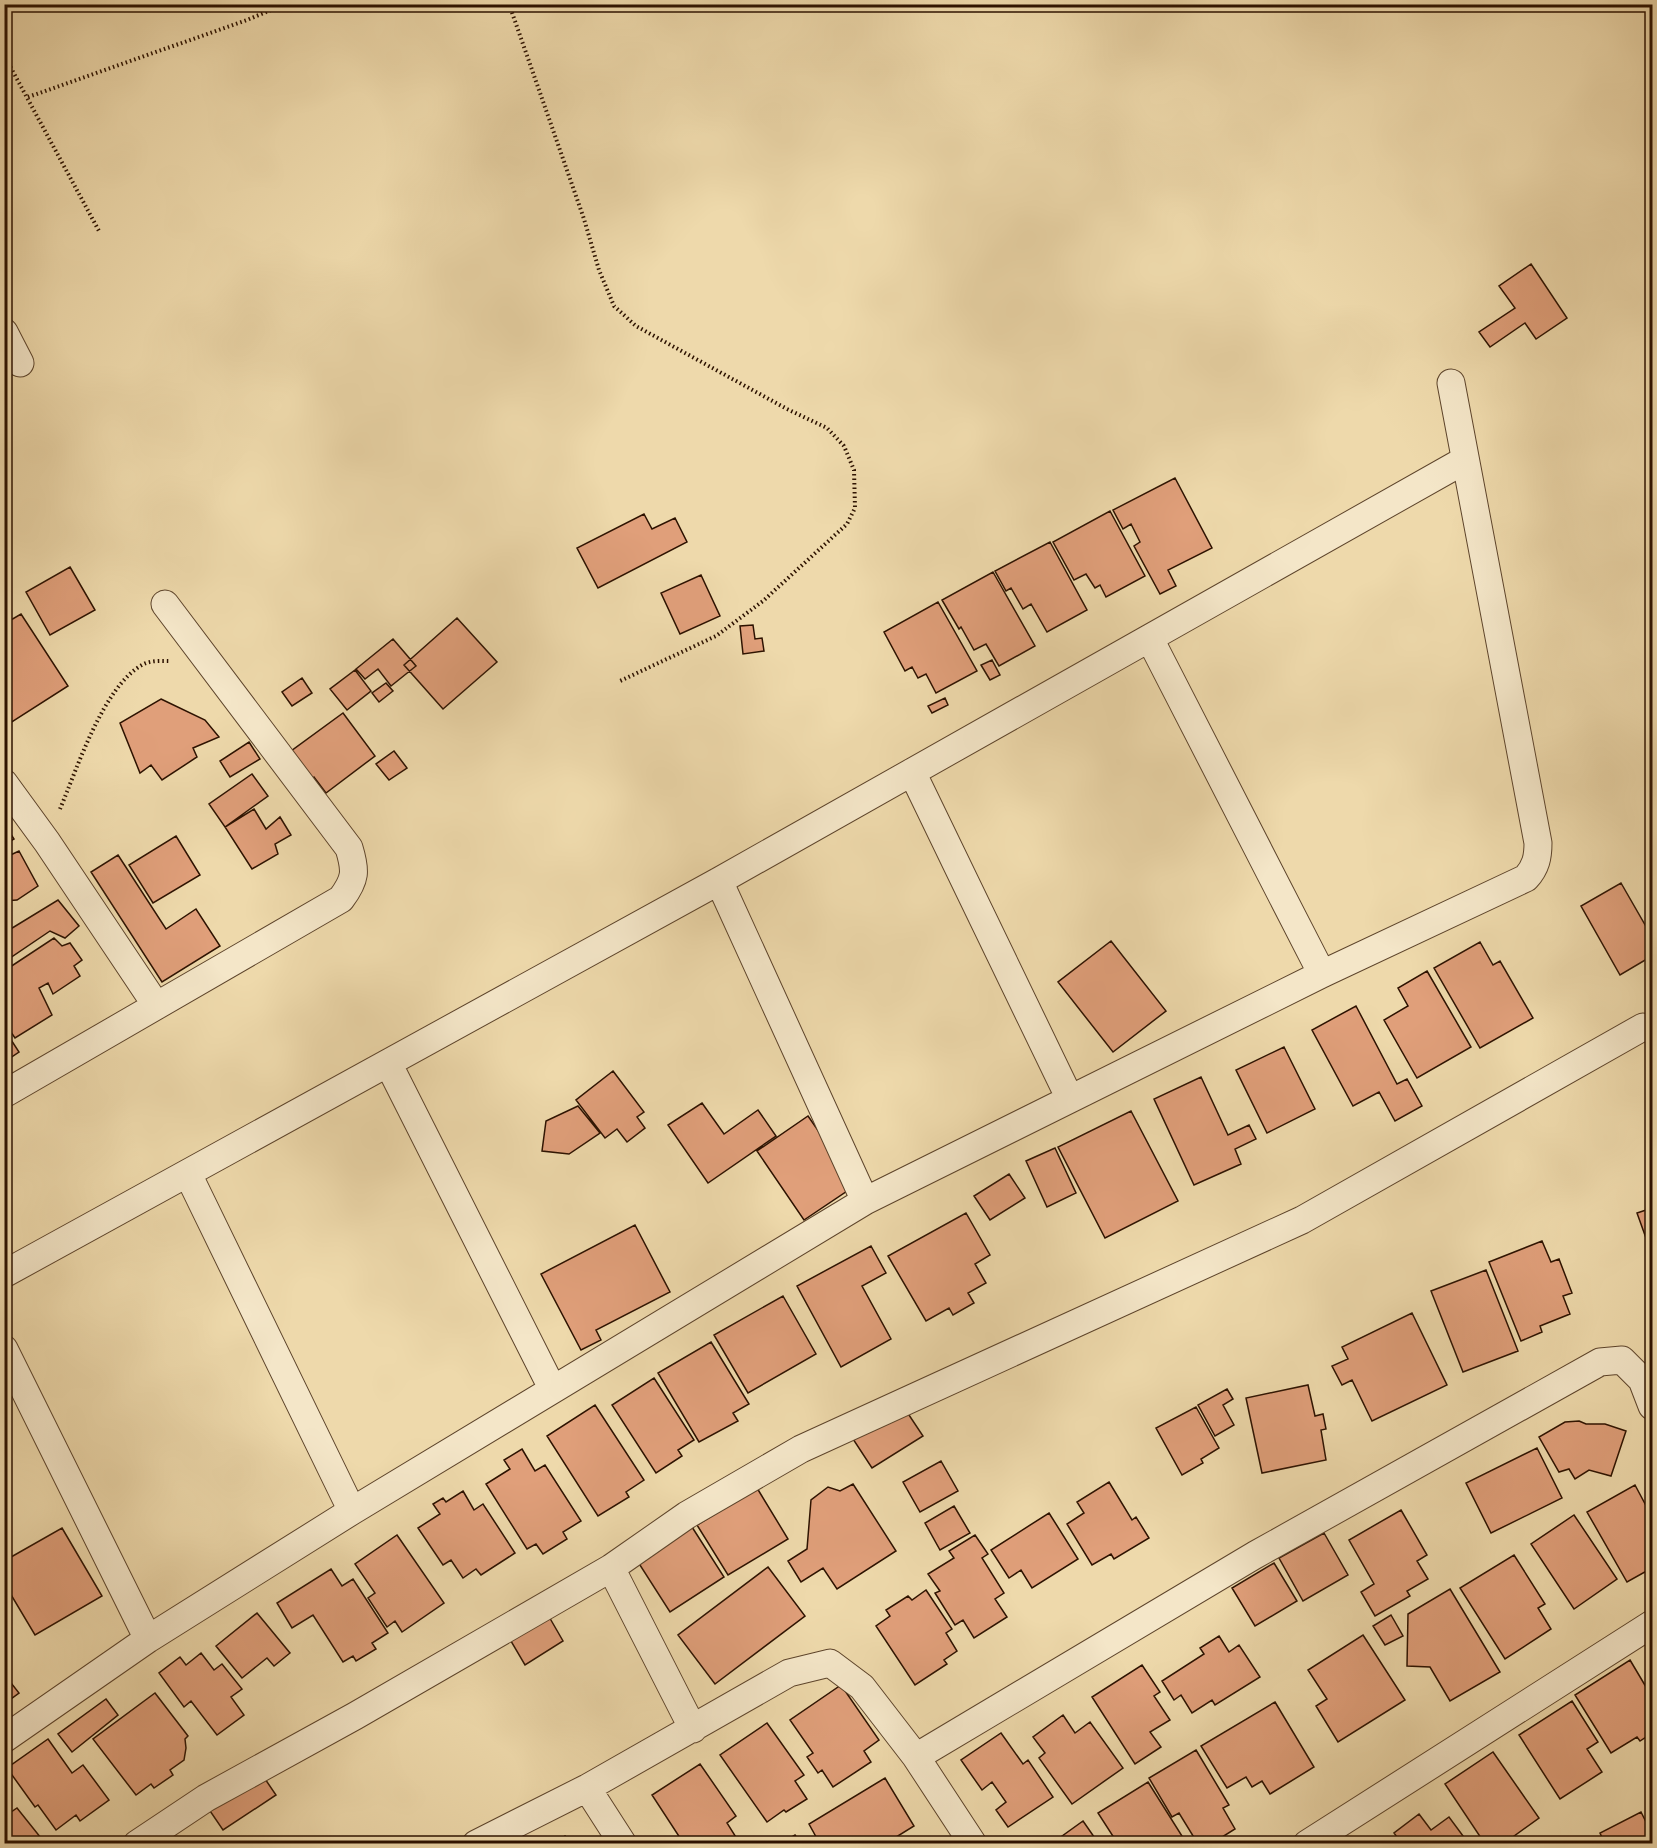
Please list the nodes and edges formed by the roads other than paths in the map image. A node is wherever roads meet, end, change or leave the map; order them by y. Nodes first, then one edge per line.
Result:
1 (4, 332) edge
2 (20, 363) dead end
3 (1451, 383) dead end
4 (1465, 460) junction
5 (165, 604) dead end
6 (1150, 639) junction
7 (912, 772) junction
8 (4, 783) edge
9 (719, 881) junction
10 (1322, 974) junction
11 (156, 1005) junction
12 (1643, 1028) dead end
13 (388, 1063) junction
14 (4, 1094) edge
15 (1070, 1099) junction
16 (188, 1174) junction
17 (864, 1201) junction
18 (4, 1274) edge
19 (4, 1349) edge
20 (552, 1388) junction
21 (1653, 1406) edge
22 (352, 1510) junction
23 (611, 1568) junction
24 (1653, 1624) edge
25 (148, 1639) junction
26 (693, 1729) junction
27 (4, 1739) edge
28 (916, 1757) junction
29 (587, 1788) junction
30 (137, 1844) edge
31 (476, 1844) edge
32 (623, 1844) edge
33 (973, 1844) edge
34 (1307, 1844) edge

1 - 2 street
3 - 4 street
4 - 6 street
4 - 10 street
5 - 11 street
6 - 7 street
6 - 10 street
7 - 9 street
7 - 15 street
8 - 11 street
9 - 13 street
9 - 17 street
10 - 15 street
11 - 14 street
12 - 23 street
13 - 16 street
13 - 20 street
15 - 17 street
16 - 18 street
16 - 22 street
17 - 20 street
19 - 25 street
20 - 22 street
21 - 28 street
22 - 25 street
23 - 26 street
23 - 30 street
24 - 34 street
25 - 27 street
26 - 28 street
26 - 29 street
28 - 33 street
29 - 31 street
29 - 32 street

